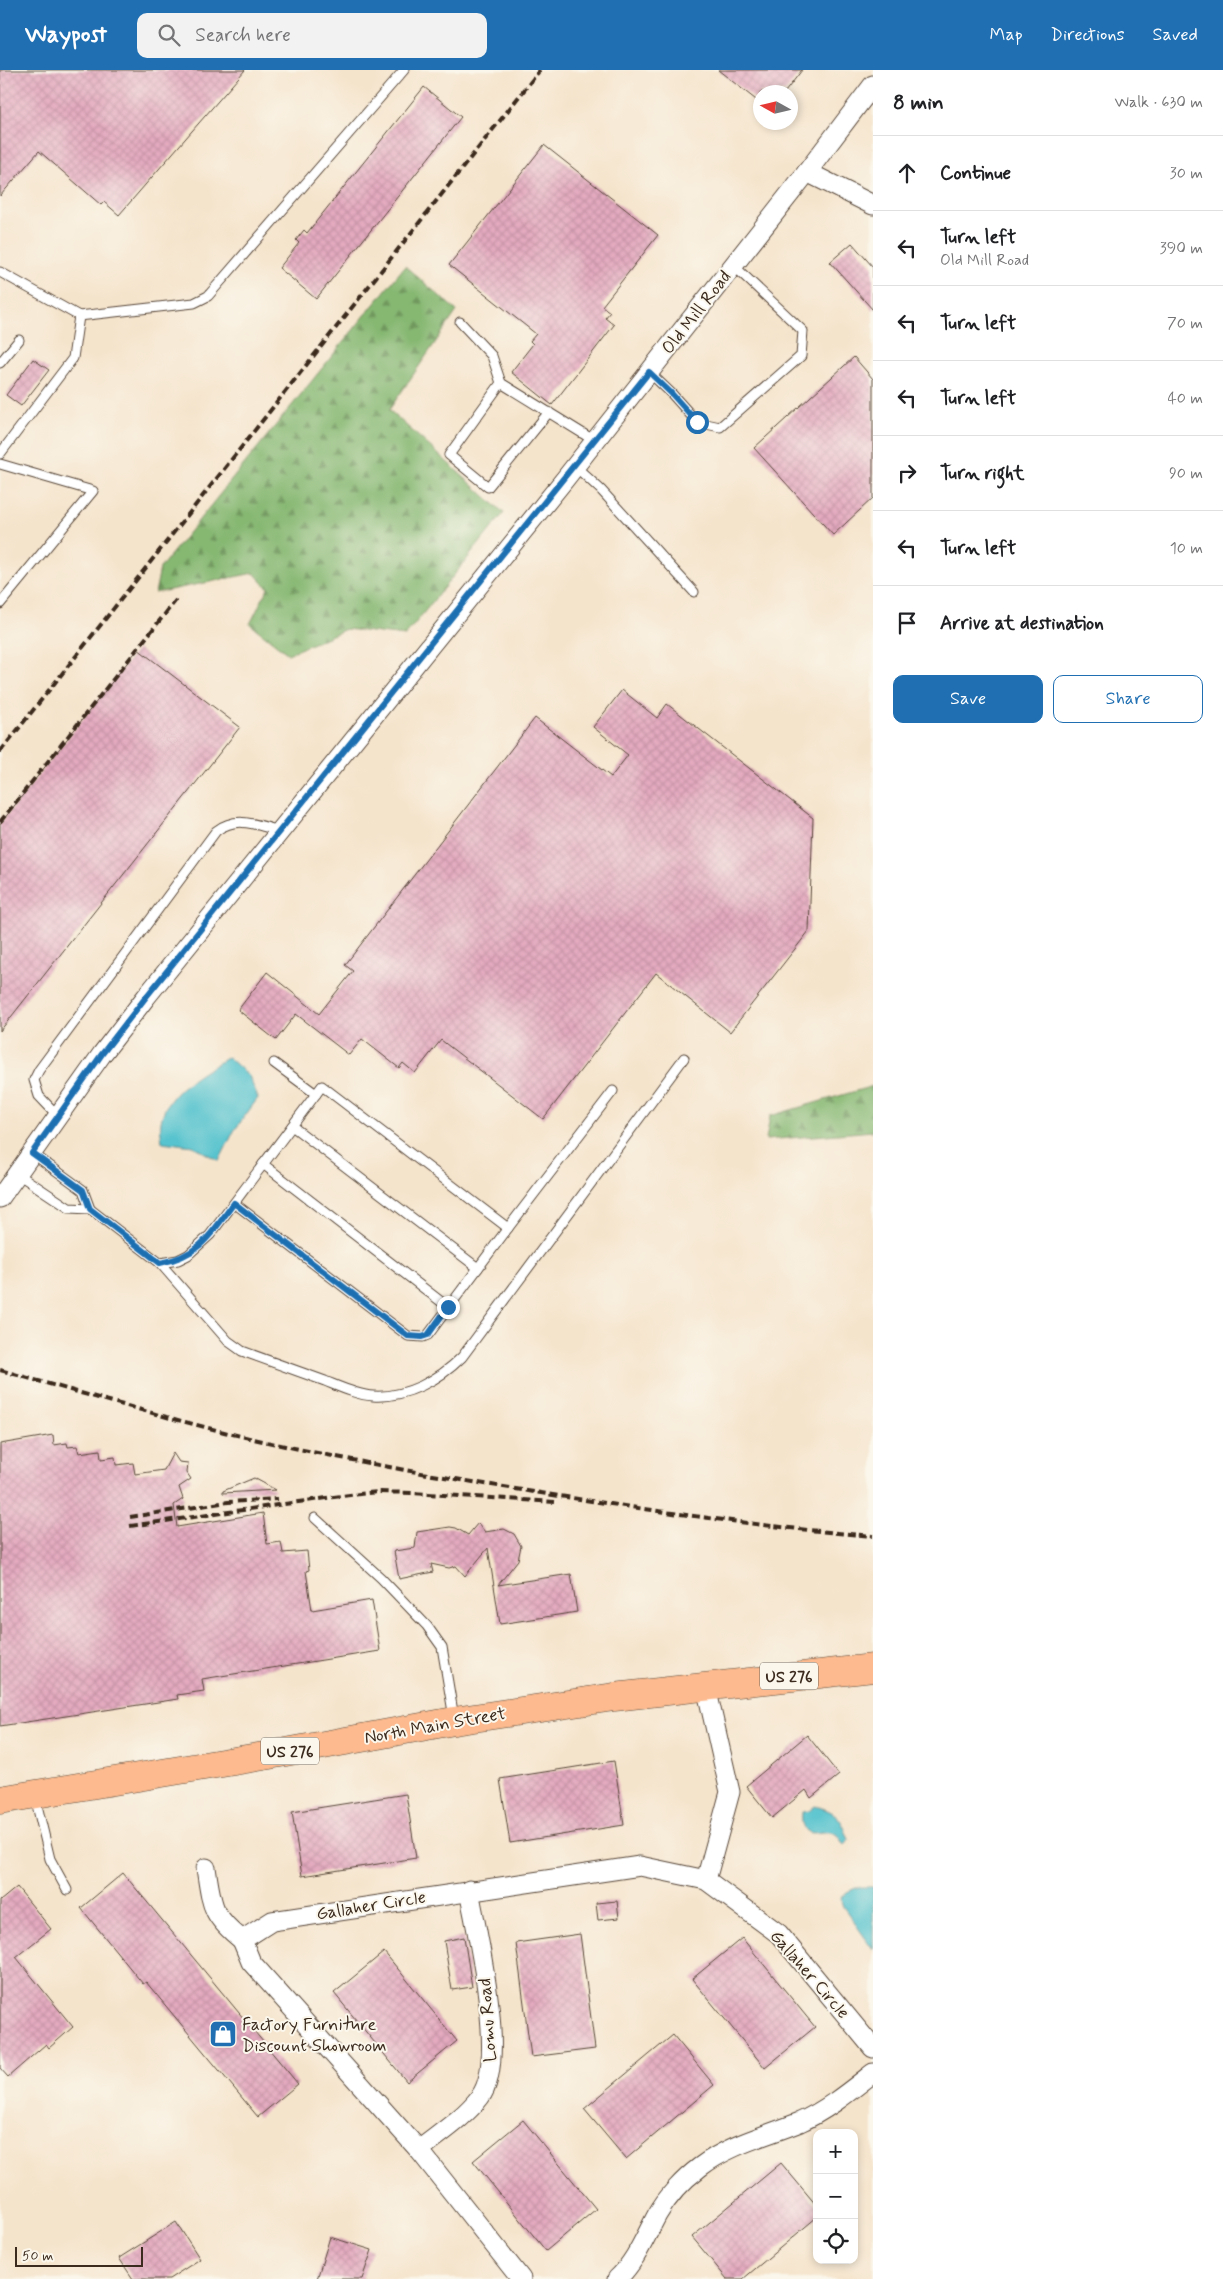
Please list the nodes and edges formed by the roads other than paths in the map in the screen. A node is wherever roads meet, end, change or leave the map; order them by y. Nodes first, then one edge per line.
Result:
1 (404, 70) edge
2 (873, 85) edge
3 (807, 172) junction
4 (873, 204) edge
5 (733, 265) junction
6 (0, 272) edge
7 (79, 316) junction
8 (460, 322) dead end
9 (19, 340) dead end
10 (0, 363) edge
11 (649, 372) junction
12 (501, 382) junction
13 (549, 412) junction
14 (595, 441) junction
15 (0, 454) edge
16 (0, 464) edge
17 (575, 466) junction
18 (694, 592) dead end
19 (0, 604) edge
20 (280, 831) junction
21 (684, 1058) dead end
22 (274, 1063) dead end
23 (613, 1091) dead end
24 (316, 1094) junction
25 (58, 1116) junction
26 (292, 1126) junction
27 (32, 1153) junction
28 (263, 1164) junction
29 (18, 1174) junction
30 (0, 1198) edge
31 (234, 1203) junction
32 (90, 1209) junction
33 (508, 1228) junction
34 (160, 1263) junction
35 (478, 1268) junction
36 (448, 1307) junction
37 (315, 1518) dead end
38 (873, 1668) edge
39 (706, 1687) junction
40 (454, 1721) junction
41 (35, 1794) junction
42 (0, 1800) edge
43 (206, 1868) dead end
44 (706, 1880) junction
45 (67, 1890) dead end
46 (468, 1890) junction
47 (242, 1940) junction
48 (873, 2048) edge
49 (873, 2073) edge
50 (419, 2150) junction
51 (522, 2279) edge
52 (617, 2279) edge

1 - 7 lane
2 - 3 street, Old Mill Road
3 - 4 street
3 - 5 street, Old Mill Road
5 - 11 street, Old Mill Road
5 - 11 lane
6 - 7 lane
7 - 15 lane
8 - 12 lane
9 - 10 lane
11 - 14 street, Old Mill Road
12 - 13 lane
12 - 13 lane
13 - 14 lane
14 - 17 street, Old Mill Road
16 - 19 lane
17 - 18 lane
17 - 20 street, Old Mill Road
20 - 25 street, Old Mill Road
20 - 25 lane
21 - 34 lane
22 - 24 lane
23 - 33 lane
24 - 26 lane
24 - 33 lane
25 - 27 street, Old Mill Road
26 - 28 lane
26 - 35 lane
27 - 29 street, Old Mill Road
27 - 32 lane
28 - 31 lane
28 - 36 lane
29 - 30 street, Old Mill Road
29 - 32 lane
31 - 34 lane
31 - 36 lane
32 - 34 lane
33 - 35 lane
35 - 36 lane
37 - 40 lane
38 - 39 main road, North Main Street / US 276
39 - 40 main road, North Main Street / US 276
39 - 44 street
40 - 41 main road, North Main Street / US 276
41 - 42 main road, North Main Street / US 276
41 - 45 lane
43 - 47 street
44 - 46 street, Gallaher Circle
44 - 48 street, Gallaher Circle
46 - 47 street, Gallaher Circle
46 - 50 street, Lomu Road
47 - 50 street
49 - 52 street
50 - 51 street

